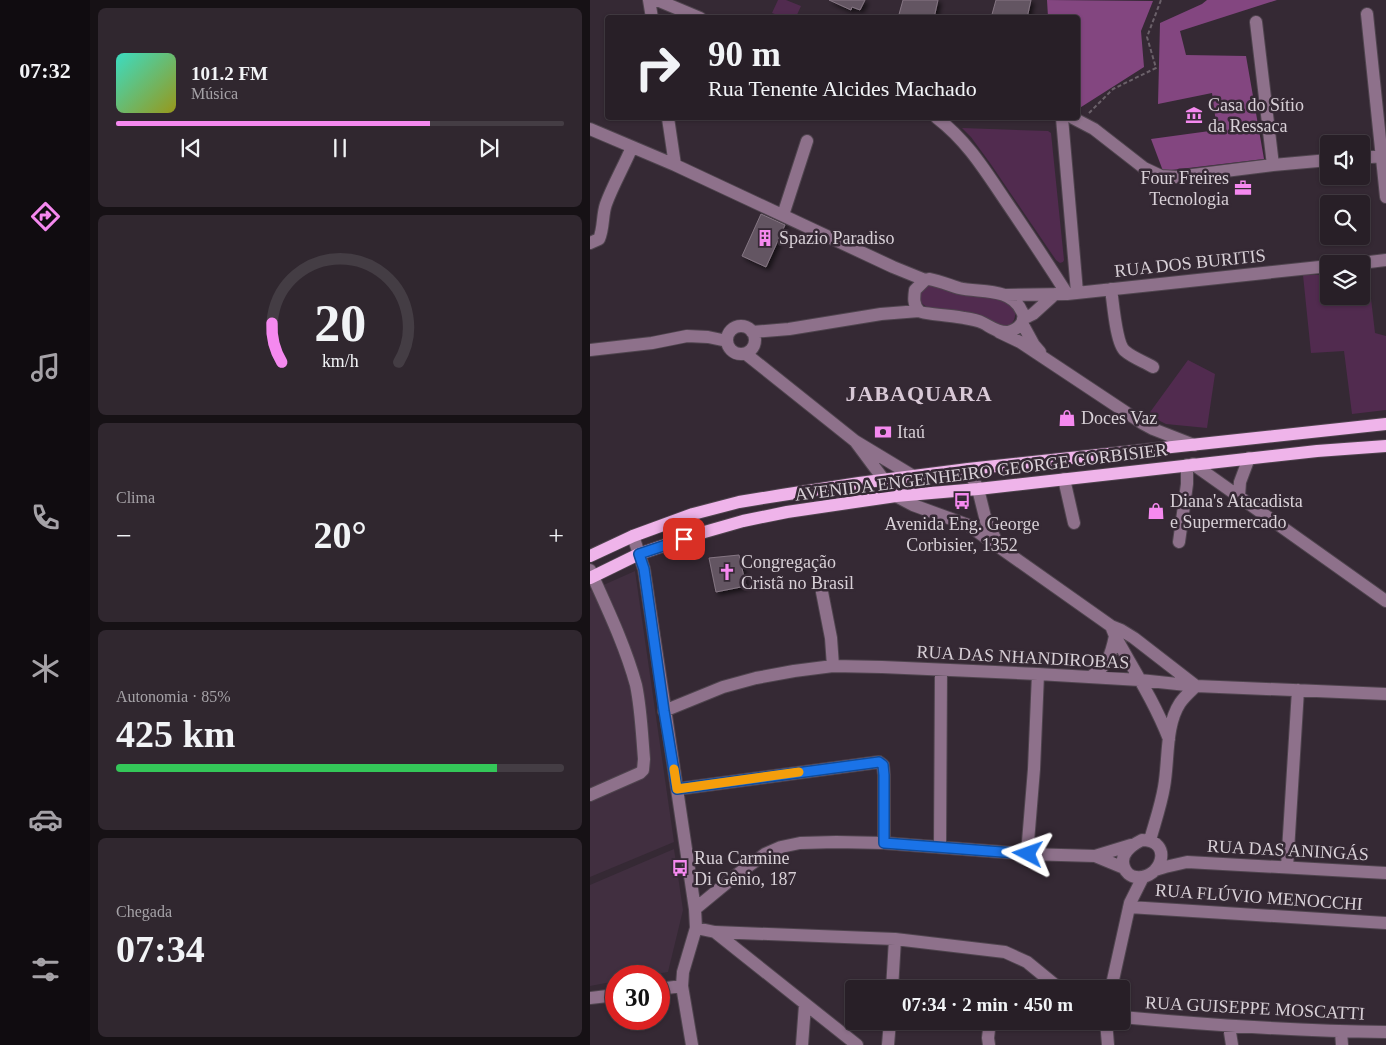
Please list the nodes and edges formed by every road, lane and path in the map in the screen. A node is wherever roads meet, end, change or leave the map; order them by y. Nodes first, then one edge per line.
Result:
1 (650, 0) edge
2 (657, 0) edge
3 (1161, 0) edge
4 (1367, 14) dead end
5 (652, 15) edge
6 (693, 15) edge
7 (1256, 22) dead end
8 (1080, 116) edge
9 (668, 120) edge
10 (940, 120) edge
11 (1062, 120) edge
12 (1078, 120) edge
13 (590, 129) edge
14 (807, 141) dead end
15 (632, 147) junction
16 (1381, 156) junction
17 (1370, 157) edge
18 (1320, 161) edge
19 (675, 165) junction
20 (1273, 165) junction
21 (1386, 197) edge
22 (783, 215) junction
23 (590, 243) edge
24 (1386, 260) edge
25 (1370, 262) edge
26 (1320, 267) edge
27 (925, 280) junction
28 (1111, 289) junction
29 (1066, 293) junction
30 (1006, 295) junction
31 (916, 307) junction
32 (1023, 321) junction
33 (999, 332) junction
34 (753, 337) junction
35 (727, 341) junction
36 (590, 350) edge
37 (746, 354) junction
38 (1045, 358) junction
39 (1153, 367) dead end
40 (1142, 423) junction
41 (1386, 424) edge
42 (855, 441) junction
43 (1194, 445) junction
44 (1385, 446) edge
45 (1148, 450) junction
46 (1249, 458) junction
47 (1190, 464) junction
48 (968, 469) junction
49 (914, 476) junction
50 (1064, 479) junction
51 (884, 480) junction
52 (978, 489) junction
53 (896, 496) junction
54 (1239, 496) junction
55 (984, 516) junction
56 (1074, 523) dead end
57 (968, 525) junction
58 (633, 536) junction
59 (1180, 542) dead end
60 (1001, 549) junction
61 (639, 554) junction
62 (590, 556) edge
63 (591, 575) edge
64 (822, 592) dead end
65 (1386, 601) edge
66 (1113, 631) junction
67 (833, 666) junction
68 (940, 670) junction
69 (1038, 674) junction
70 (1090, 677) junction
71 (1140, 680) junction
72 (1196, 686) junction
73 (1298, 690) junction
74 (1386, 694) edge
75 (664, 711) junction
76 (1169, 739) junction
77 (677, 789) junction
78 (590, 795) edge
79 (884, 843) junction
80 (1133, 844) junction
81 (1155, 844) junction
82 (940, 847) junction
83 (1028, 854) junction
84 (1095, 856) junction
85 (1188, 862) junction
86 (1287, 867) junction
87 (1155, 870) junction
88 (1126, 871) junction
89 (1386, 873) edge
90 (1143, 877) junction
91 (1130, 905) junction
92 (695, 909) junction
93 (1386, 923) edge
94 (696, 928) junction
95 (715, 932) junction
96 (894, 940) junction
97 (892, 980) edge
98 (1049, 980) edge
99 (1113, 980) edge
100 (682, 986) junction
101 (670, 988) edge
102 (605, 996) edge
103 (590, 998) edge
104 (805, 1005) junction
105 (1130, 1018) edge
106 (1229, 1026) junction
107 (889, 1030) edge
108 (989, 1030) edge
109 (1107, 1030) edge
110 (1341, 1032) junction
111 (1386, 1032) edge
112 (692, 1045) edge
113 (802, 1045) edge
114 (856, 1045) edge
115 (888, 1045) edge
116 (989, 1045) edge
117 (1108, 1045) edge
118 (1232, 1045) edge
119 (1342, 1045) edge

1 - 5 street
2 - 6 street
3 - 8 path
4 - 16 street
7 - 20 street
9 - 19 street
10 - 29 street
11 - 29 street
12 - 20 street
13 - 15 street, RUA DOS BURITIS
14 - 22 street
15 - 19 street, RUA DOS BURITIS
15 - 23 street
16 - 17 street
16 - 21 street
18 - 20 street
19 - 22 street, RUA DOS BURITIS
22 - 27 street, RUA DOS BURITIS
24 - 25 street
26 - 28 street, RUA DOS BURITIS
27 - 30 street, RUA DOS BURITIS
27 - 31 street
28 - 29 street, RUA DOS BURITIS
28 - 39 street
29 - 30 street, RUA DOS BURITIS
29 - 32 street
30 - 32 street
31 - 33 street
31 - 34 street
32 - 33 street
32 - 38 street
33 - 38 street
34 - 35 street
34 - 37 street
35 - 36 street
35 - 37 street
37 - 42 street
38 - 40 street
40 - 43 street
40 - 45 street
41 - 43 main road, AVENIDA ENGENHEIRO GEORGE CORBISIER
42 - 49 street
42 - 51 street
43 - 45 main road, AVENIDA ENGENHEIRO GEORGE CORBISIER
44 - 46 main road, AVENIDA ENGENHEIRO GEORGE CORBISIER
45 - 48 main road, AVENIDA ENGENHEIRO GEORGE CORBISIER
46 - 47 main road, AVENIDA ENGENHEIRO GEORGE CORBISIER
46 - 54 street
47 - 50 main road, AVENIDA ENGENHEIRO GEORGE CORBISIER
47 - 54 street
47 - 59 street
48 - 49 main road, AVENIDA ENGENHEIRO GEORGE CORBISIER
48 - 52 street
49 - 51 main road, AVENIDA ENGENHEIRO GEORGE CORBISIER
50 - 52 main road, AVENIDA ENGENHEIRO GEORGE CORBISIER
50 - 56 street
51 - 53 street
51 - 58 main road, AVENIDA ENGENHEIRO GEORGE CORBISIER
52 - 53 main road, AVENIDA ENGENHEIRO GEORGE CORBISIER
52 - 55 street
53 - 57 street
53 - 61 main road, AVENIDA ENGENHEIRO GEORGE CORBISIER
54 - 65 street
55 - 57 street
55 - 60 street
57 - 60 street
58 - 61 street
58 - 62 main road, AVENIDA ENGENHEIRO GEORGE CORBISIER
60 - 66 street
61 - 63 main road, AVENIDA ENGENHEIRO GEORGE CORBISIER
61 - 75 street
63 - 78 street
64 - 67 street
66 - 70 street
66 - 71 street
66 - 72 street
67 - 68 street, RUA DAS NHANDIROBAS
67 - 75 street, RUA DAS NHANDIROBAS
68 - 69 street, RUA DAS NHANDIROBAS
68 - 82 street
69 - 70 street, RUA DAS NHANDIROBAS
69 - 83 street
70 - 71 street, RUA DAS NHANDIROBAS
71 - 72 street, RUA DAS NHANDIROBAS
71 - 76 street
72 - 73 street, RUA DAS NHANDIROBAS
72 - 76 street
73 - 74 street, RUA DAS NHANDIROBAS
73 - 86 street
75 - 77 street
76 - 81 street
77 - 79 street
77 - 92 street
79 - 82 street
79 - 92 street
80 - 81 street
80 - 84 street
80 - 88 street
81 - 85 street, RUA DAS ANINGÁS
81 - 87 street
82 - 83 street
83 - 84 street
84 - 88 street
85 - 86 street, RUA DAS ANINGÁS
85 - 87 street, RUA DAS ANINGÁS
86 - 89 street, RUA DAS ANINGÁS
87 - 90 street
88 - 90 street
88 - 91 street
90 - 91 street
91 - 93 street, RUA FLÚVIO MENOCCHI
91 - 99 street
92 - 94 street
94 - 95 street
94 - 100 street
95 - 96 street
95 - 104 street
96 - 97 street
96 - 98 street
100 - 101 street
100 - 112 street
102 - 103 street
104 - 113 street
104 - 114 street
105 - 106 street, RUA GUISEPPE MOSCATTI
106 - 110 street, RUA GUISEPPE MOSCATTI
106 - 118 street
107 - 115 street
108 - 116 street
109 - 117 street
110 - 111 street, RUA GUISEPPE MOSCATTI
110 - 119 street

